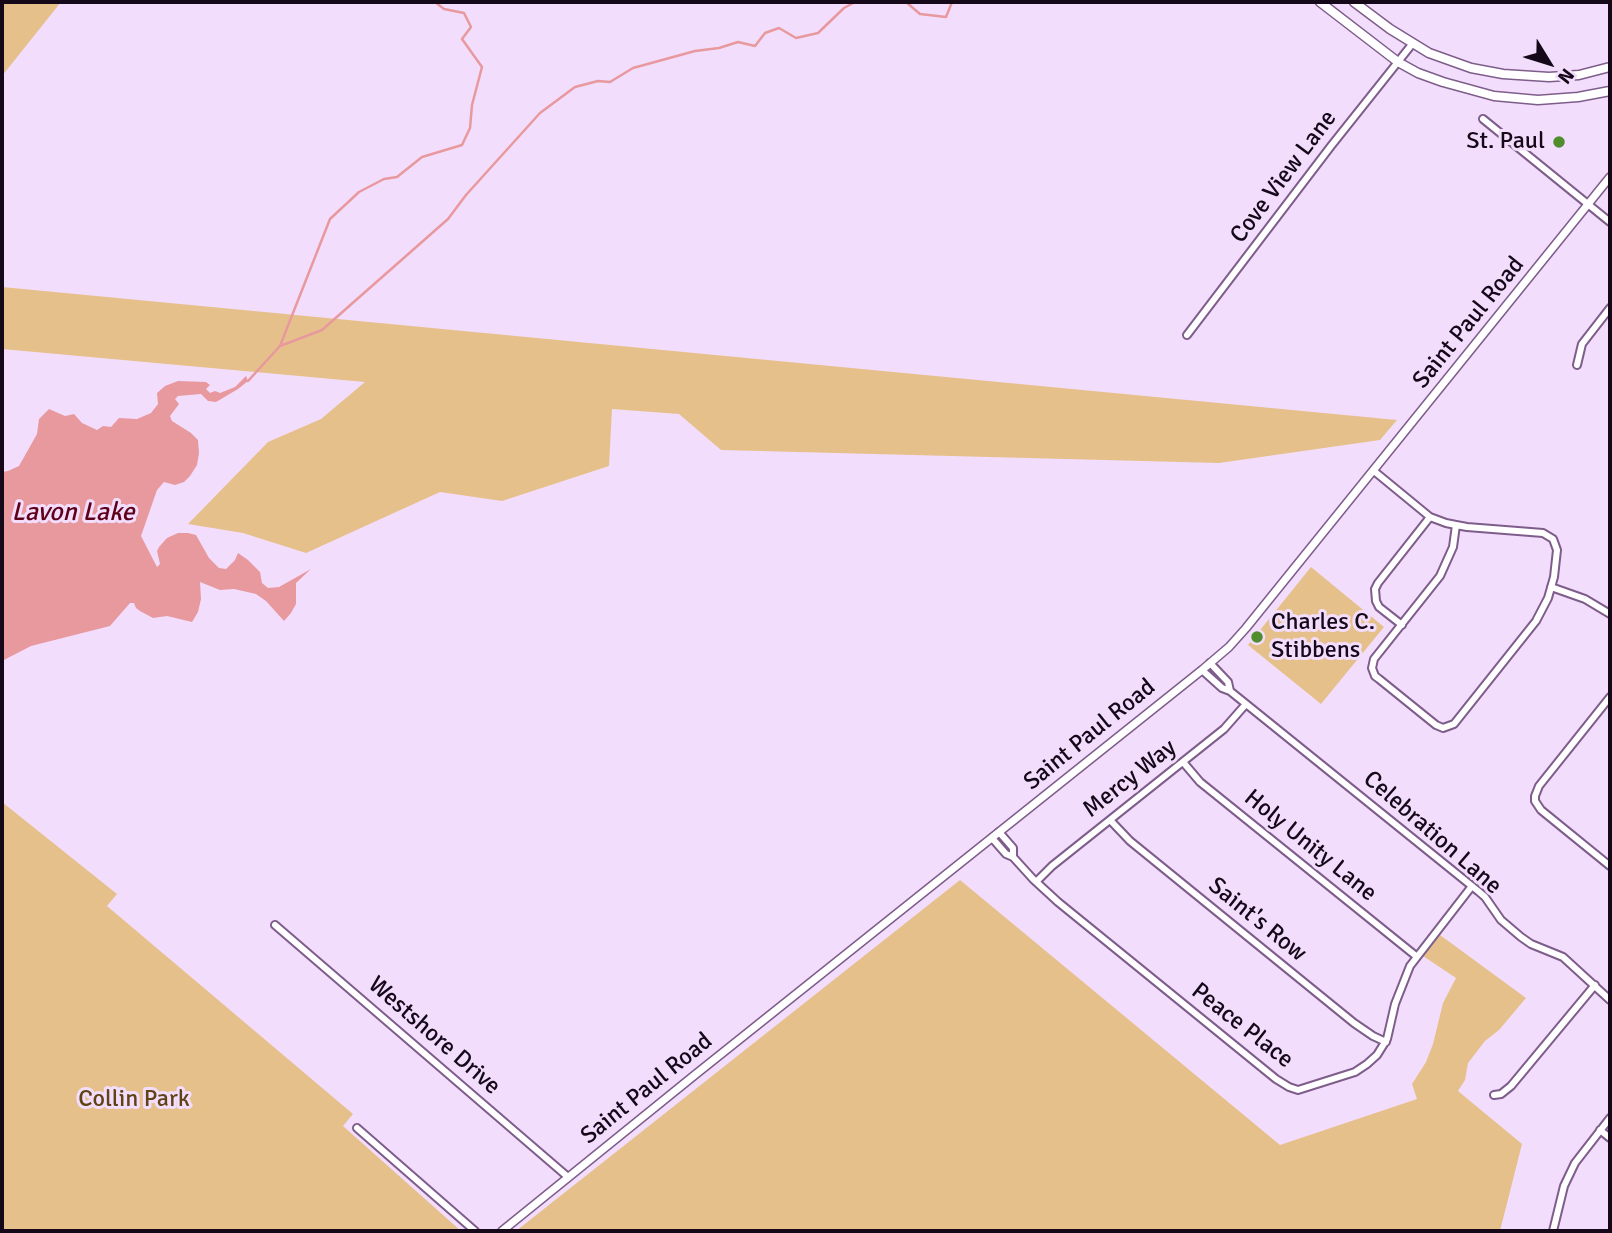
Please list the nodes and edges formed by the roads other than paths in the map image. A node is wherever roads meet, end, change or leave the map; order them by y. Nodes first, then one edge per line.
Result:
1 (1320, 2) edge
2 (1354, 2) edge
3 (1412, 44) junction
4 (1398, 62) junction
5 (1610, 67) edge
6 (1610, 91) edge
7 (1483, 118) dead end
8 (1610, 177) edge
9 (1588, 205) junction
10 (1610, 222) edge
11 (1610, 308) edge
12 (1187, 335) dead end
13 (1577, 365) dead end
14 (1374, 471) junction
15 (1430, 517) junction
16 (1457, 525) junction
17 (1551, 587) junction
18 (1610, 614) edge
19 (1402, 625) junction
20 (1210, 663) junction
21 (1202, 670) junction
22 (1230, 691) junction
23 (1610, 697) edge
24 (1246, 704) junction
25 (1183, 762) junction
26 (1110, 820) junction
27 (999, 832) junction
28 (992, 838) junction
29 (1013, 857) junction
30 (1610, 864) edge
31 (1036, 882) junction
32 (1472, 886) junction
33 (275, 925) dead end
34 (1416, 957) junction
35 (1595, 985) junction
36 (1610, 1000) edge
37 (1386, 1042) junction
38 (1494, 1095) dead end
39 (1610, 1118) edge
40 (357, 1128) dead end
41 (1600, 1130) junction
42 (1610, 1138) edge
43 (568, 1177) junction
44 (475, 1231) edge
45 (502, 1231) edge
46 (1553, 1231) edge

1 - 4 main road
2 - 3 main road
3 - 4 street, Cove View Lane
3 - 5 main road
4 - 6 main road
4 - 12 street, Cove View Lane
7 - 9 street
8 - 9 street, Saint Paul Road
9 - 10 street
9 - 14 street, Saint Paul Road
11 - 13 street
14 - 15 street
14 - 20 street, Saint Paul Road
15 - 16 street
15 - 19 street
16 - 17 street
16 - 19 street
17 - 18 street
17 - 19 street
20 - 21 street, Saint Paul Road
20 - 22 street, Celebration Lane
21 - 22 street, Celebration Lane
21 - 27 street, Saint Paul Road
22 - 24 street, Celebration Lane
23 - 30 street
24 - 25 street, Mercy Way
24 - 32 street, Celebration Lane
25 - 26 street, Mercy Way
25 - 34 street, Holy Unity Lane
26 - 31 street, Mercy Way
26 - 37 street, Saint's Row
27 - 28 street, Saint Paul Road
27 - 29 street, Peace Place
28 - 29 street, Peace Place
28 - 43 street, Saint Paul Road
29 - 31 street, Peace Place
31 - 37 street, Peace Place
32 - 34 street, Peace Place
32 - 35 street, Celebration Lane
33 - 43 street, Westshore Drive
34 - 37 street, Peace Place
35 - 36 street, Celebration Lane
35 - 38 street
39 - 41 street
40 - 44 street
41 - 42 street
41 - 46 street
43 - 45 street, Saint Paul Road

